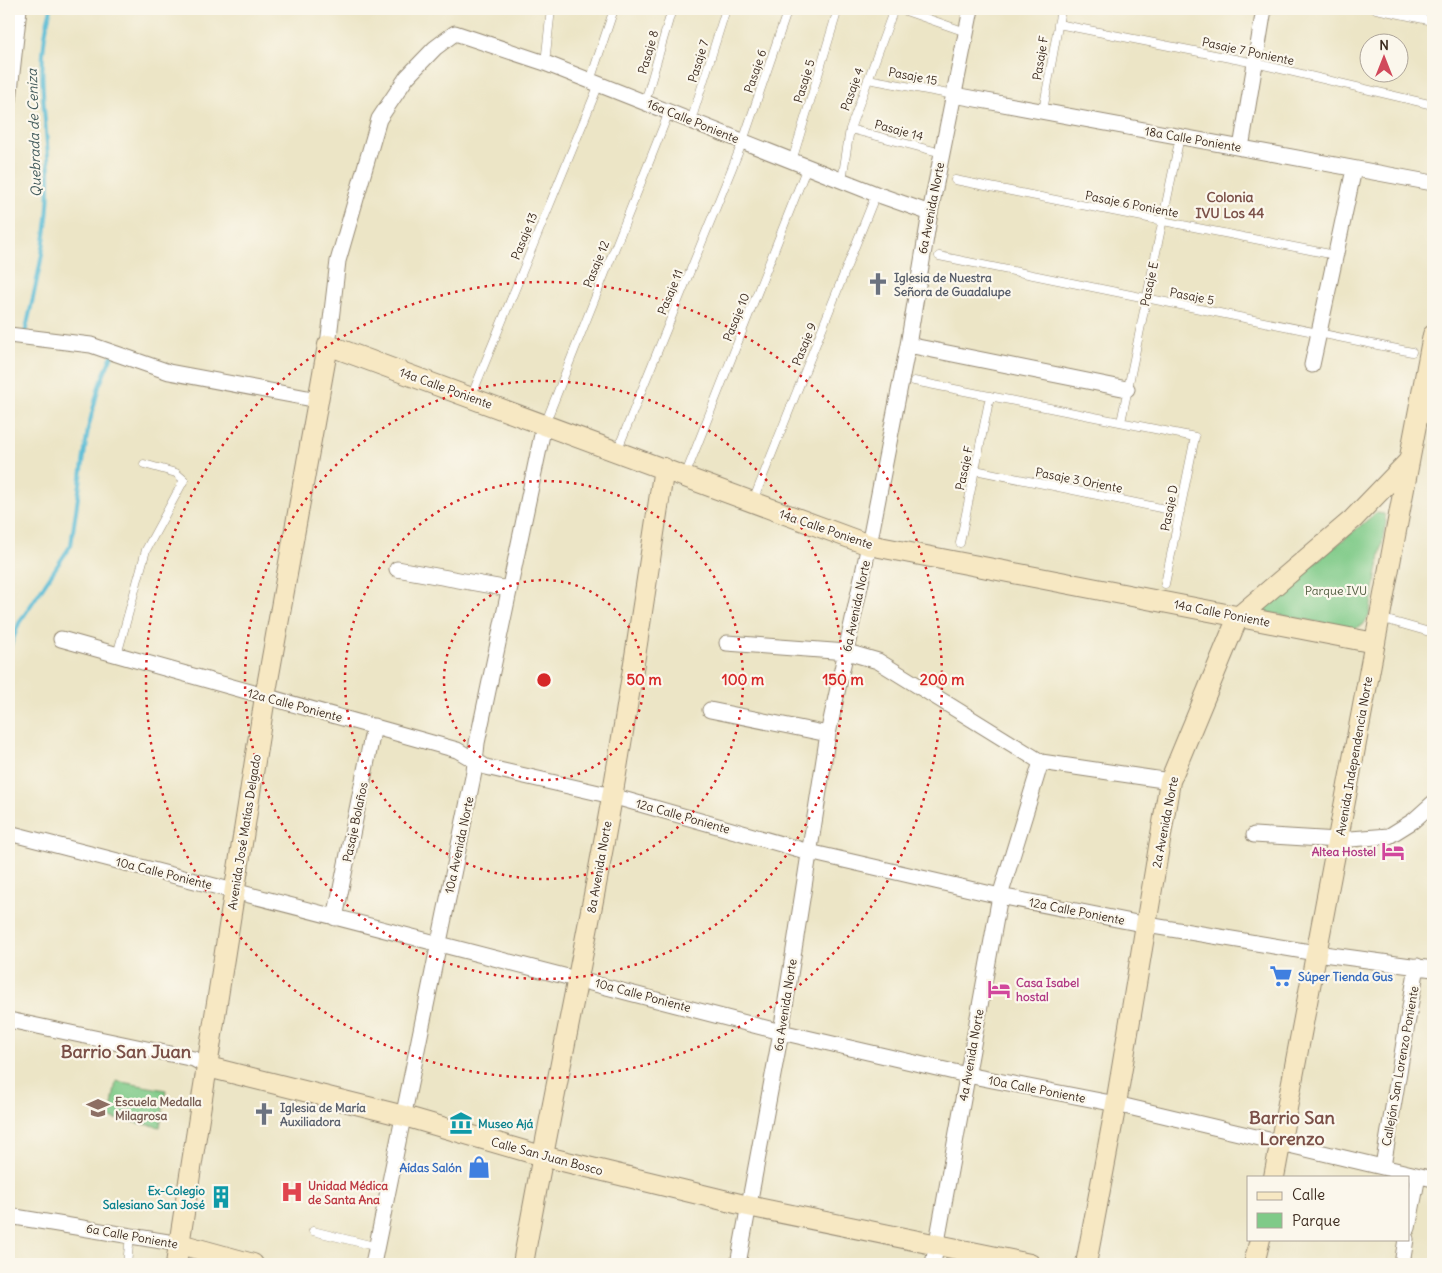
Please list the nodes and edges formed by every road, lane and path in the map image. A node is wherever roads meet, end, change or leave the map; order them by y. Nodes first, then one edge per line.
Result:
1 (19, 9) edge
2 (541, 9) edge
3 (614, 9) edge
4 (672, 9) edge
5 (726, 9) edge
6 (788, 9) edge
7 (838, 9) edge
8 (894, 9) edge
9 (900, 9) edge
10 (971, 9) edge
11 (1061, 9) edge
12 (1264, 9) edge
13 (1376, 9) edge
14 (550, 10) edge
15 (1433, 21) edge
16 (1058, 24) junction
17 (966, 32) junction
18 (1255, 62) junction
19 (545, 63) junction
20 (868, 79) junction
21 (594, 82) junction
22 (954, 95) junction
23 (9, 100) edge
24 (645, 102) junction
25 (1433, 105) edge
26 (1043, 111) junction
27 (669, 112) junction
28 (691, 121) junction
29 (850, 129) junction
30 (743, 141) junction
31 (1178, 146) dead end
32 (1241, 148) junction
33 (942, 153) junction
34 (792, 161) junction
35 (808, 167) junction
36 (1354, 169) junction
37 (842, 180) junction
38 (955, 180) dead end
39 (1433, 183) edge
40 (876, 194) junction
41 (930, 213) junction
42 (1162, 221) junction
43 (1335, 255) junction
44 (939, 256) dead end
45 (1146, 298) junction
46 (1318, 333) junction
47 (9, 335) edge
48 (1433, 335) edge
49 (328, 345) junction
50 (908, 346) junction
51 (1412, 352) dead end
52 (1312, 365) dead end
53 (914, 381) dead end
54 (1127, 389) junction
55 (990, 396) junction
56 (470, 397) junction
57 (1427, 398) edge
58 (318, 400) junction
59 (1121, 422) junction
60 (544, 425) junction
61 (617, 452) junction
62 (1409, 461) junction
63 (144, 464) dead end
64 (664, 468) junction
65 (975, 470) junction
66 (685, 476) junction
67 (753, 502) junction
68 (1180, 512) junction
69 (960, 543) dead end
70 (869, 545) junction
71 (397, 569) dead end
72 (1165, 584) dead end
73 (508, 589) junction
74 (1238, 617) junction
75 (1380, 618) junction
76 (1433, 633) edge
77 (61, 640) dead end
78 (727, 643) dead end
79 (1375, 643) junction
80 (847, 652) junction
81 (117, 655) junction
82 (265, 698) junction
83 (710, 710) dead end
84 (374, 726) junction
85 (828, 734) junction
86 (476, 762) junction
87 (1041, 762) junction
88 (1170, 781) junction
89 (612, 796) junction
90 (1433, 804) edge
91 (9, 833) edge
92 (1254, 835) dead end
93 (1338, 840) junction
94 (809, 852) junction
95 (234, 890) junction
96 (1000, 896) junction
97 (335, 918) junction
98 (1147, 925) junction
99 (439, 942) junction
100 (1316, 953) junction
101 (1417, 966) junction
102 (1433, 969) edge
103 (578, 978) junction
104 (9, 1020) edge
105 (781, 1032) junction
106 (208, 1068) junction
107 (967, 1075) junction
108 (1116, 1104) junction
109 (404, 1116) junction
110 (1281, 1144) junction
111 (542, 1156) junction
112 (1383, 1166) junction
113 (1274, 1176) edge
114 (1418, 1176) junction
115 (1433, 1179) edge
116 (748, 1206) junction
117 (9, 1216) edge
118 (1410, 1218) edge
119 (313, 1231) dead end
120 (130, 1236) junction
121 (1260, 1240) edge
122 (1406, 1240) edge
123 (180, 1244) junction
124 (378, 1247) junction
125 (935, 1255) edge
126 (126, 1264) edge
127 (176, 1264) edge
128 (253, 1264) edge
129 (373, 1264) edge
130 (523, 1264) edge
131 (738, 1264) edge
132 (1030, 1264) edge
133 (1086, 1264) edge
134 (1254, 1264) edge
135 (1402, 1264) edge

1 - 23 street
2 - 14 lane
3 - 21 lane
4 - 24 lane, Pasaje 8
5 - 28 lane, Pasaje 7
6 - 30 lane, Pasaje 6
7 - 34 lane, Pasaje 5
8 - 20 lane, Pasaje 4
9 - 17 lane
10 - 17 street, 6a Avenida Norte
11 - 16 lane, Pasaje F
12 - 18 street
13 - 15 lane
14 - 19 lane
16 - 18 lane, Pasaje 7 Poniente
16 - 26 lane, Pasaje F
17 - 22 street, 6a Avenida Norte
18 - 25 lane, Pasaje 7 Poniente
18 - 32 street
19 - 21 street, 16a Calle Poniente
19 - 49 street, 16a Calle Poniente
20 - 22 lane, Pasaje 15
20 - 29 lane, Pasaje 4
21 - 24 street, 16a Calle Poniente
21 - 56 lane, Pasaje 13
22 - 26 street, 18a Calle Poniente
22 - 33 street, 6a Avenida Norte
24 - 27 street, 16a Calle Poniente
26 - 32 street, 18a Calle Poniente
27 - 28 street, 16a Calle Poniente
27 - 60 lane, Pasaje 12
28 - 30 street, 16a Calle Poniente
29 - 33 lane, Pasaje 14
29 - 37 lane, Pasaje 4
30 - 34 street, 16a Calle Poniente
30 - 61 lane, Pasaje 11
31 - 42 lane, Pasaje E
32 - 36 street, 18a Calle Poniente
33 - 41 street, 6a Avenida Norte
34 - 35 street, 16a Calle Poniente
35 - 37 street, 16a Calle Poniente
35 - 66 lane, Pasaje 10
36 - 39 street, 18a Calle Poniente
36 - 43 street
37 - 40 street, 16a Calle Poniente
38 - 42 lane, Pasaje 6 Poniente
40 - 41 street, 16a Calle Poniente
40 - 67 lane, Pasaje 9
41 - 50 street, 6a Avenida Norte
42 - 43 lane, Pasaje 6 Poniente
42 - 45 lane, Pasaje E
43 - 46 street
44 - 45 lane, Pasaje 5
45 - 46 lane, Pasaje 5
45 - 54 lane, Pasaje E
46 - 51 lane, Pasaje 5
46 - 52 street
47 - 58 street
48 - 57 street, Avenida Independencia Norte
49 - 56 street, 14a Calle Poniente
49 - 58 street, Avenida José Matías Delgado
50 - 54 street
50 - 70 street, 6a Avenida Norte
53 - 55 lane
54 - 59 lane, Pasaje E
55 - 59 lane
55 - 65 lane, Pasaje F
56 - 60 street, 14a Calle Poniente
57 - 62 street, Avenida Independencia Norte
58 - 82 street, Avenida José Matías Delgado
59 - 68 lane, Pasaje D
60 - 61 street, 14a Calle Poniente
60 - 73 street, 10a Avenida Norte
61 - 64 street, 14a Calle Poniente
62 - 74 street, 2a Avenida Norte
62 - 75 street, Avenida Independencia Norte
63 - 81 lane
64 - 66 street, 14a Calle Poniente
64 - 89 street, 8a Avenida Norte
65 - 68 lane, Pasaje 3 Oriente
65 - 69 lane, Pasaje F
66 - 67 street, 14a Calle Poniente
67 - 70 street, 14a Calle Poniente
68 - 72 lane, Pasaje D
70 - 74 street, 14a Calle Poniente
70 - 80 street, 6a Avenida Norte
71 - 73 street
73 - 86 street, 10a Avenida Norte
74 - 79 street, 14a Calle Poniente
74 - 88 street, 2a Avenida Norte
75 - 76 lane
75 - 79 street, Avenida Independencia Norte
77 - 81 street, 12a Calle Poniente
78 - 80 street
79 - 93 street, Avenida Independencia Norte
80 - 85 street, 6a Avenida Norte
80 - 87 street
81 - 82 street, 12a Calle Poniente
82 - 84 street, 12a Calle Poniente
82 - 95 street, Avenida José Matías Delgado
83 - 85 street
84 - 86 street, 12a Calle Poniente
84 - 97 street, Pasaje Bolaños
85 - 94 street, 6a Avenida Norte
86 - 89 street, 12a Calle Poniente
86 - 99 street, 10a Avenida Norte
87 - 88 street
87 - 96 street, 4a Avenida Norte
88 - 98 street, 2a Avenida Norte
89 - 94 street, 12a Calle Poniente
89 - 103 street, 8a Avenida Norte
90 - 93 street
91 - 95 street, 10a Calle Poniente
92 - 93 street
93 - 100 street, Avenida Independencia Norte
94 - 96 street, 12a Calle Poniente
94 - 105 street, 6a Avenida Norte
95 - 97 street, 10a Calle Poniente
95 - 106 street, Avenida José Matías Delgado
96 - 98 street, 12a Calle Poniente
96 - 107 street, 4a Avenida Norte
97 - 99 street, 10a Calle Poniente
98 - 100 street, 12a Calle Poniente
98 - 108 street, 2a Avenida Norte
99 - 103 street, 10a Calle Poniente
99 - 109 street, 10a Avenida Norte
100 - 101 street, 12a Calle Poniente
100 - 110 street, Avenida Independencia Norte
101 - 102 street, 12a Calle Poniente
101 - 112 street, Callejón San Lorenzo Poniente
103 - 105 street, 10a Calle Poniente
103 - 111 street, 8a Avenida Norte
104 - 106 street, Calle San Juan Bosco
105 - 107 street, 10a Calle Poniente
105 - 116 street, 6a Avenida Norte
106 - 109 street, Calle San Juan Bosco
106 - 123 street, Avenida José Matías Delgado
107 - 108 street, 10a Calle Poniente
107 - 125 street, 4a Avenida Norte
108 - 110 street, 10a Calle Poniente
108 - 133 street, 2a Avenida Norte
109 - 111 street, Calle San Juan Bosco
109 - 124 street, 10a Avenida Norte
110 - 112 street, 10a Calle Poniente
110 - 113 street, Avenida Independencia Norte
111 - 116 street, Calle San Juan Bosco
111 - 130 street, 8a Avenida Norte
112 - 114 street, 10a Calle Poniente
114 - 115 street, 10a Calle Poniente
114 - 118 street
116 - 125 street, Calle San Juan Bosco
116 - 131 street, 6a Avenida Norte
117 - 120 street, 6a Calle Poniente
119 - 124 lane
120 - 123 street, 6a Calle Poniente
120 - 126 lane
121 - 134 street
122 - 135 street
123 - 127 street, Avenida José Matías Delgado
123 - 128 street, 6a Calle Poniente
124 - 129 street, 10a Avenida Norte
125 - 132 street, Calle San Juan Bosco

